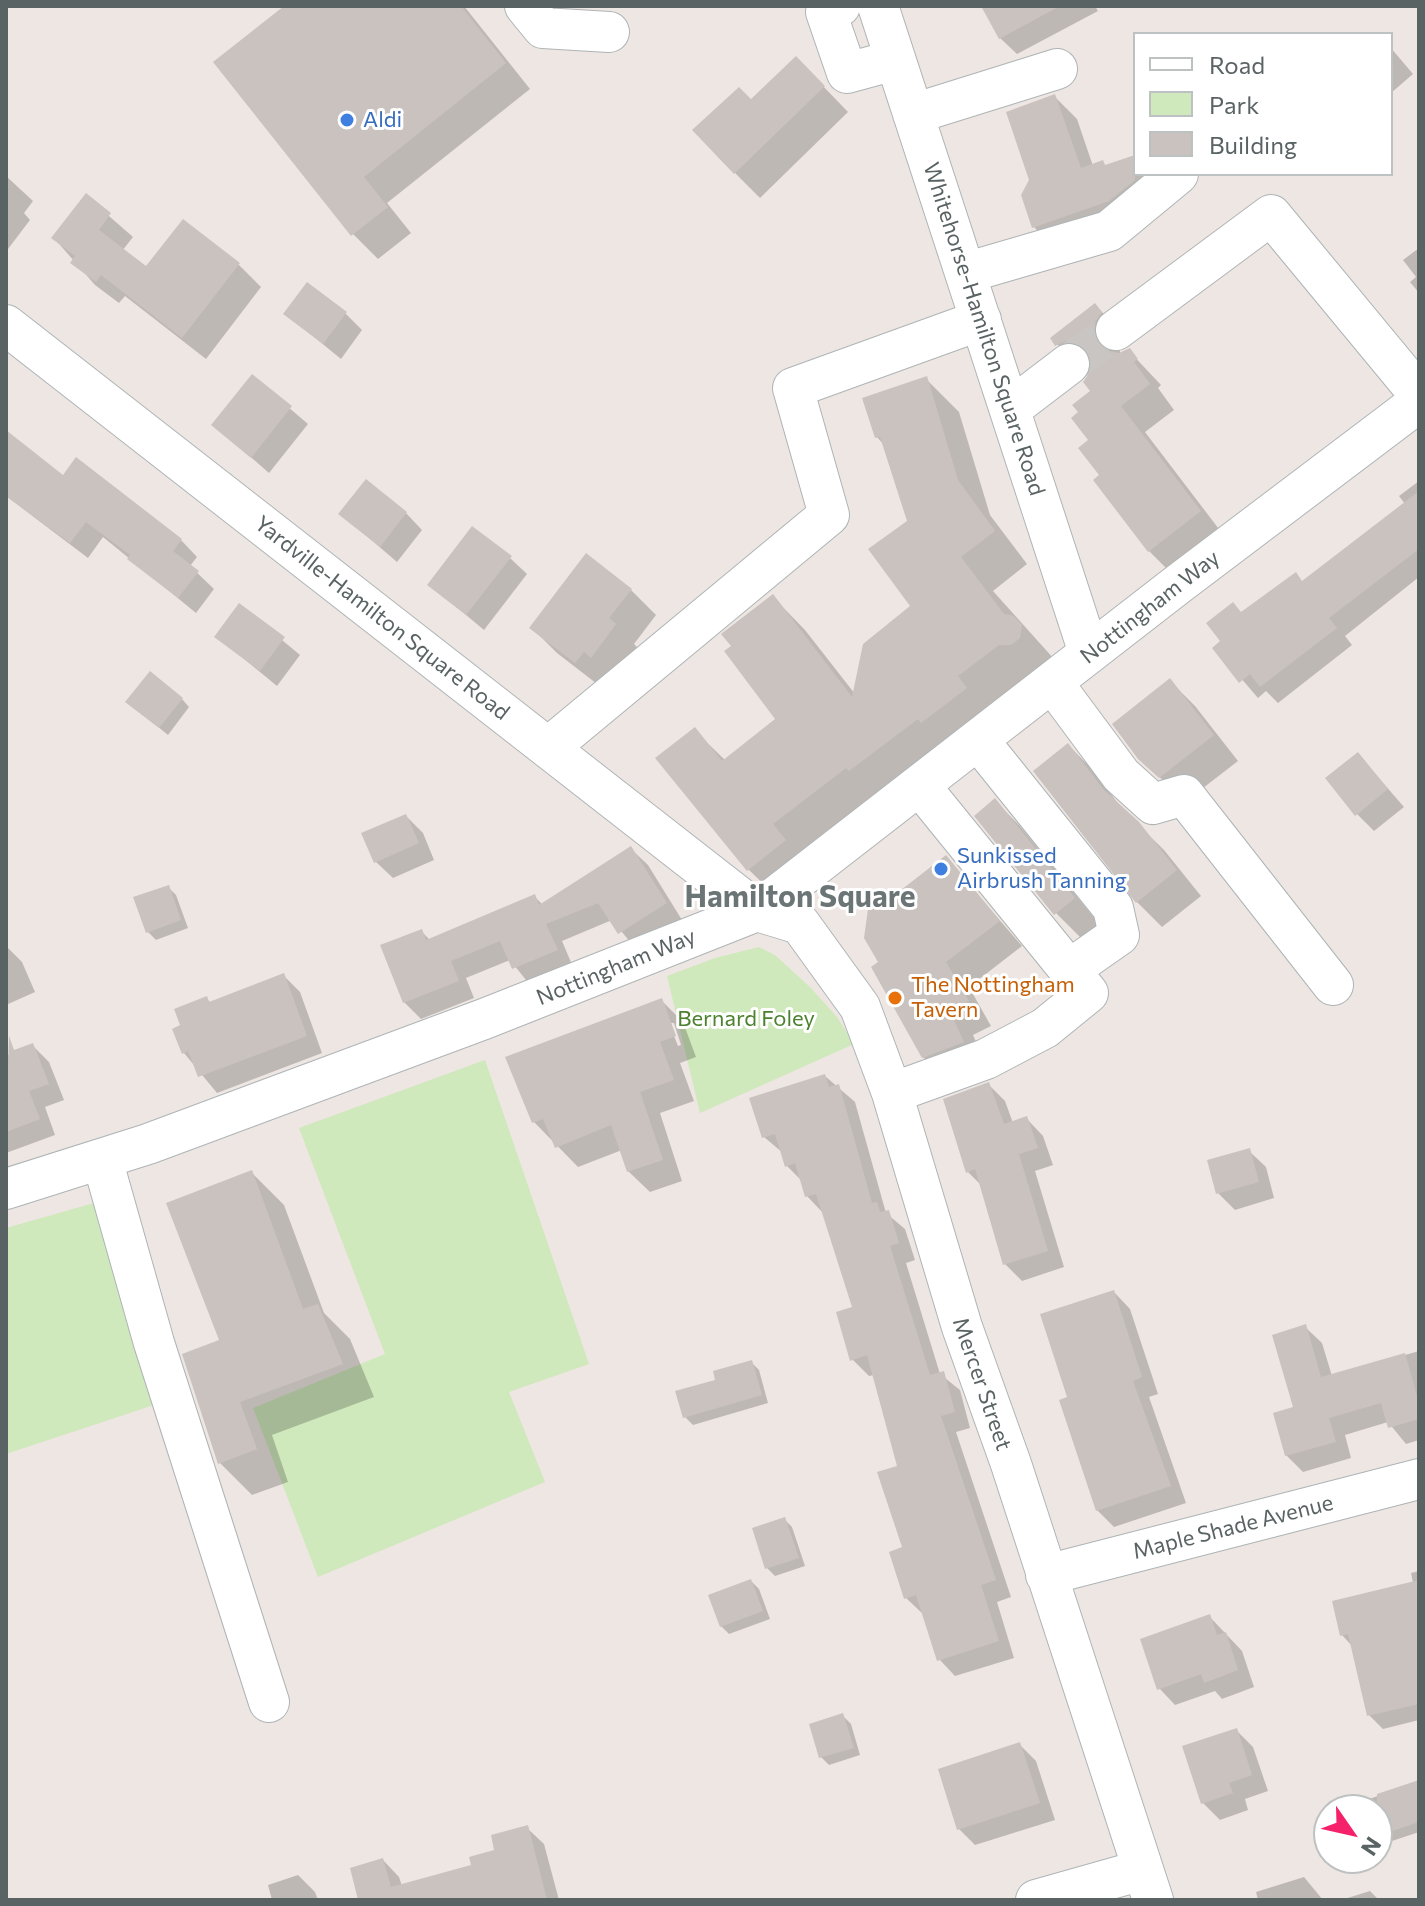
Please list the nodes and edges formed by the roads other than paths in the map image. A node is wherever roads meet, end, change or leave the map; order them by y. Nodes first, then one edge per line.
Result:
1 (525, 6) edge
2 (840, 6) edge
3 (878, 6) edge
4 (609, 32) dead end
5 (895, 60) junction
6 (1057, 69) dead end
7 (913, 114) junction
8 (1176, 176) edge
9 (965, 273) junction
10 (981, 320) junction
11 (6, 325) edge
12 (1116, 330) tunnel mouth
13 (1069, 364) tunnel mouth
14 (1419, 394) edge
15 (1419, 402) edge
16 (1010, 409) junction
17 (1089, 653) junction
18 (1052, 682) junction
19 (978, 740) junction
20 (548, 748) junction
21 (920, 786) junction
22 (757, 911) junction
23 (1069, 970) junction
24 (1333, 985) dead end
25 (892, 1093) junction
26 (102, 1159) junction
27 (6, 1189) edge
28 (1419, 1479) edge
29 (1046, 1575) junction
30 (269, 1702) dead end
31 (1148, 1885) edge
32 (1036, 1900) edge

1 - 4 street
2 - 5 street
3 - 5 street, Whitehorse-Hamilton Square Road
5 - 7 street, Whitehorse-Hamilton Square Road
6 - 7 street
7 - 9 street, Whitehorse-Hamilton Square Road
8 - 9 street
9 - 10 street, Whitehorse-Hamilton Square Road
10 - 16 street, Whitehorse-Hamilton Square Road
10 - 20 street
11 - 20 street, Yardville-Hamilton Square Road
12 - 14 street
13 - 16 street
15 - 17 street, Nottingham Way
16 - 17 street, Whitehorse-Hamilton Square Road
17 - 18 street, Nottingham Way
18 - 19 street, Nottingham Way
18 - 24 street
19 - 21 street, Nottingham Way
19 - 23 street
20 - 22 street, Yardville-Hamilton Square Road
21 - 22 street, Nottingham Way
21 - 23 street
22 - 25 street, Mercer Street
22 - 26 street, Nottingham Way
23 - 25 street
25 - 29 street, Mercer Street
26 - 27 street, Nottingham Way
26 - 30 street
28 - 29 street, Maple Shade Avenue
29 - 31 street, Mercer Street
31 - 32 street

